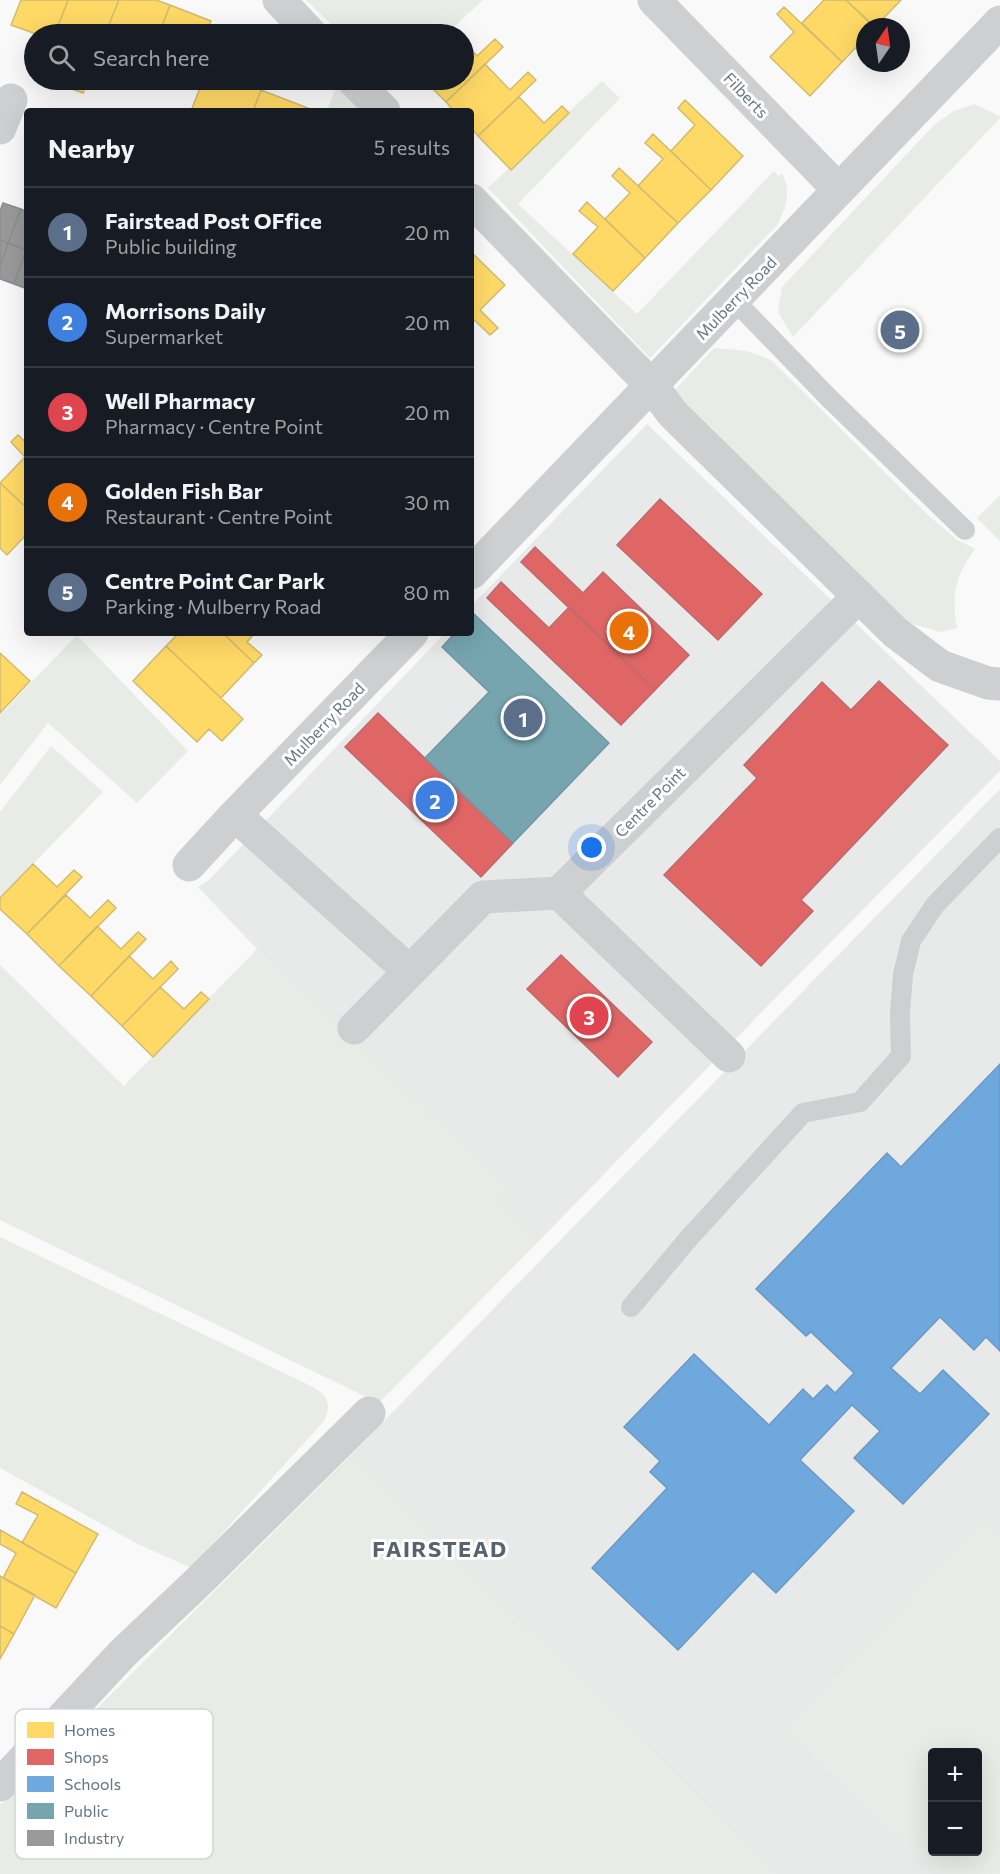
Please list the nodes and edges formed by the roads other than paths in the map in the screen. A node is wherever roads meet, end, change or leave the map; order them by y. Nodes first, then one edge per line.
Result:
1 (279, 0) edge
2 (654, 0) edge
3 (1000, 22) edge
4 (302, 24) edge
5 (363, 90) edge
6 (381, 108) edge
7 (839, 190) junction
8 (474, 203) edge
9 (734, 300) junction
10 (652, 386) junction
11 (965, 530) dead end
12 (474, 570) edge
13 (859, 596) junction
14 (409, 636) edge
15 (1000, 684) edge
16 (235, 815) junction
17 (1000, 838) edge
18 (189, 865) dead end
19 (559, 892) junction
20 (409, 971) junction
21 (354, 1028) dead end
22 (729, 1056) dead end
23 (631, 1307) dead end
24 (369, 1413) dead end
25 (71, 1709) edge
26 (15, 1769) edge
27 (0, 1785) edge

1 - 4 street
2 - 7 street, Filberts
3 - 7 street, Mulberry Road
5 - 6 street
7 - 9 street, Mulberry Road
8 - 10 street
9 - 10 street, Mulberry Road
9 - 11 lane
10 - 12 street, Mulberry Road
10 - 13 street
13 - 15 street
13 - 19 street, Centre Point
14 - 16 street, Mulberry Road
16 - 18 street, Mulberry Road
16 - 20 street
17 - 23 lane
19 - 20 street
19 - 22 street
20 - 21 street
24 - 25 street
26 - 27 street

